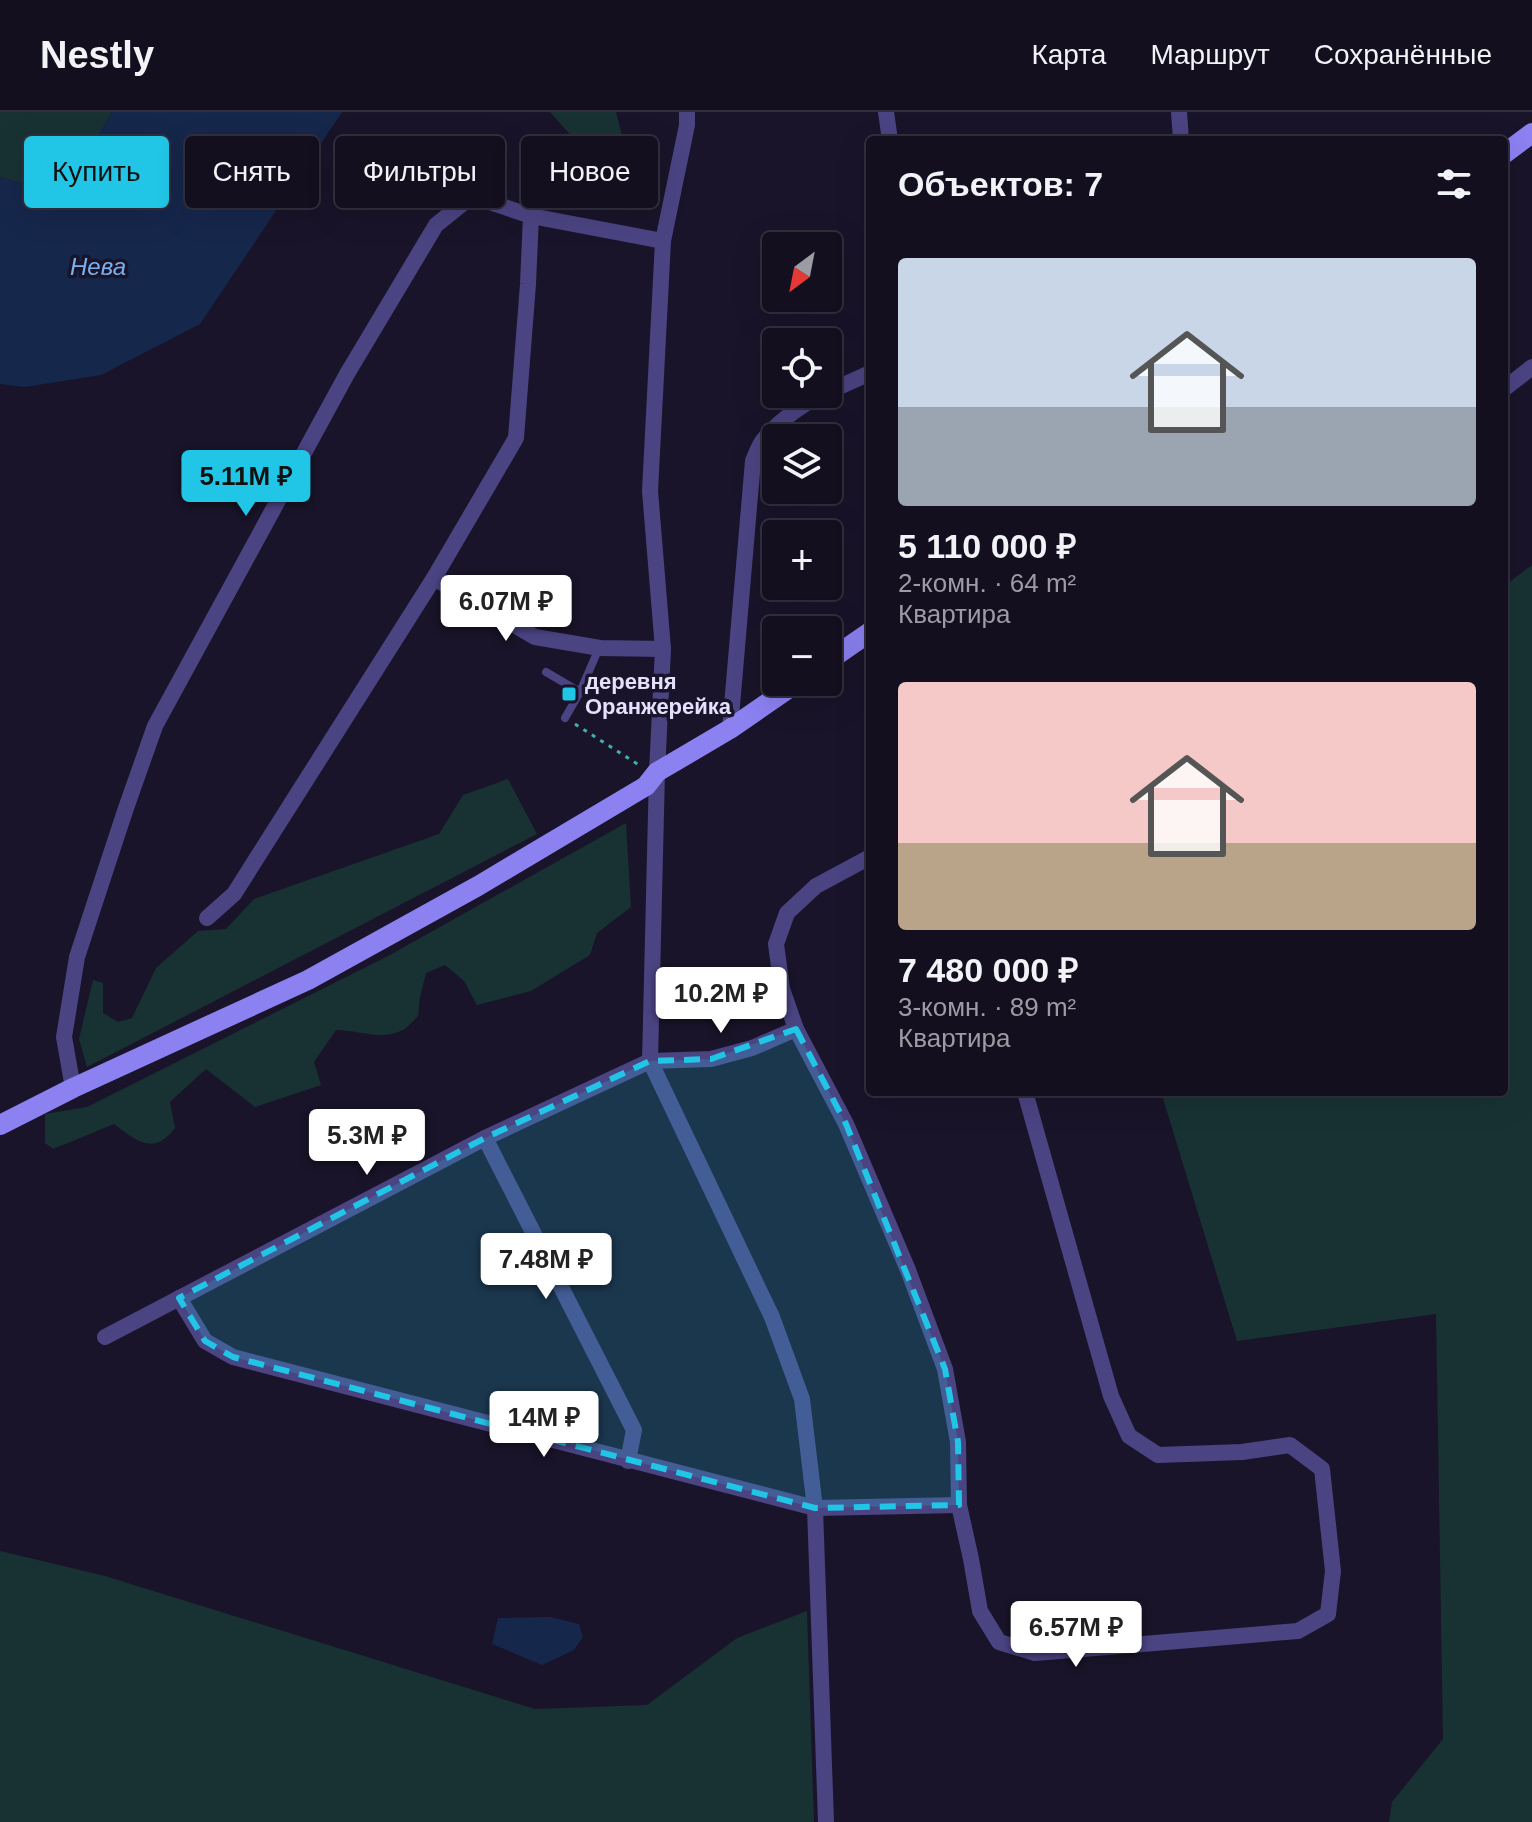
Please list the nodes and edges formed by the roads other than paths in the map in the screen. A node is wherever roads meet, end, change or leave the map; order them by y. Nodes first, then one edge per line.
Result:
1 (687, 112) edge
2 (886, 112) edge
3 (1179, 112) edge
4 (1532, 133) edge
5 (889, 136) edge
6 (1181, 136) edge
7 (1508, 151) edge
8 (531, 216) junction
9 (663, 241) junction
10 (1532, 367) edge
11 (866, 375) edge
12 (842, 386) edge
13 (1508, 386) edge
14 (802, 408) edge
15 (434, 578) junction
16 (866, 635) edge
17 (600, 648) junction
18 (663, 649) junction
19 (842, 651) edge
20 (546, 672) dead end
21 (580, 692) junction
22 (778, 696) edge
23 (565, 718) road end
24 (730, 729) junction
25 (657, 772) junction
26 (866, 859) edge
27 (207, 918) dead end
28 (796, 1029) junction
29 (650, 1061) junction
30 (73, 1088) junction
31 (1026, 1096) edge
32 (0, 1125) edge
33 (485, 1138) junction
34 (179, 1298) junction
35 (105, 1337) dead end
36 (628, 1461) junction
37 (959, 1505) junction
38 (815, 1508) junction
39 (826, 1822) edge

1 - 9 street
2 - 5 street
3 - 6 street
4 - 7 street
8 - 9 street
8 - 15 street
8 - 30 street
9 - 18 street
10 - 13 street
11 - 12 street
14 - 24 street
15 - 17 street
15 - 27 street
16 - 19 street
17 - 18 street
17 - 21 lane
18 - 25 street
20 - 21 lane
21 - 23 lane
22 - 24 street
24 - 25 street
25 - 29 street
25 - 30 street
26 - 28 street
28 - 29 street
28 - 37 street
29 - 33 street
29 - 38 street
30 - 32 street
31 - 37 street
33 - 34 street
33 - 36 street
34 - 35 street
34 - 36 street
36 - 38 street
37 - 38 street
38 - 39 street

